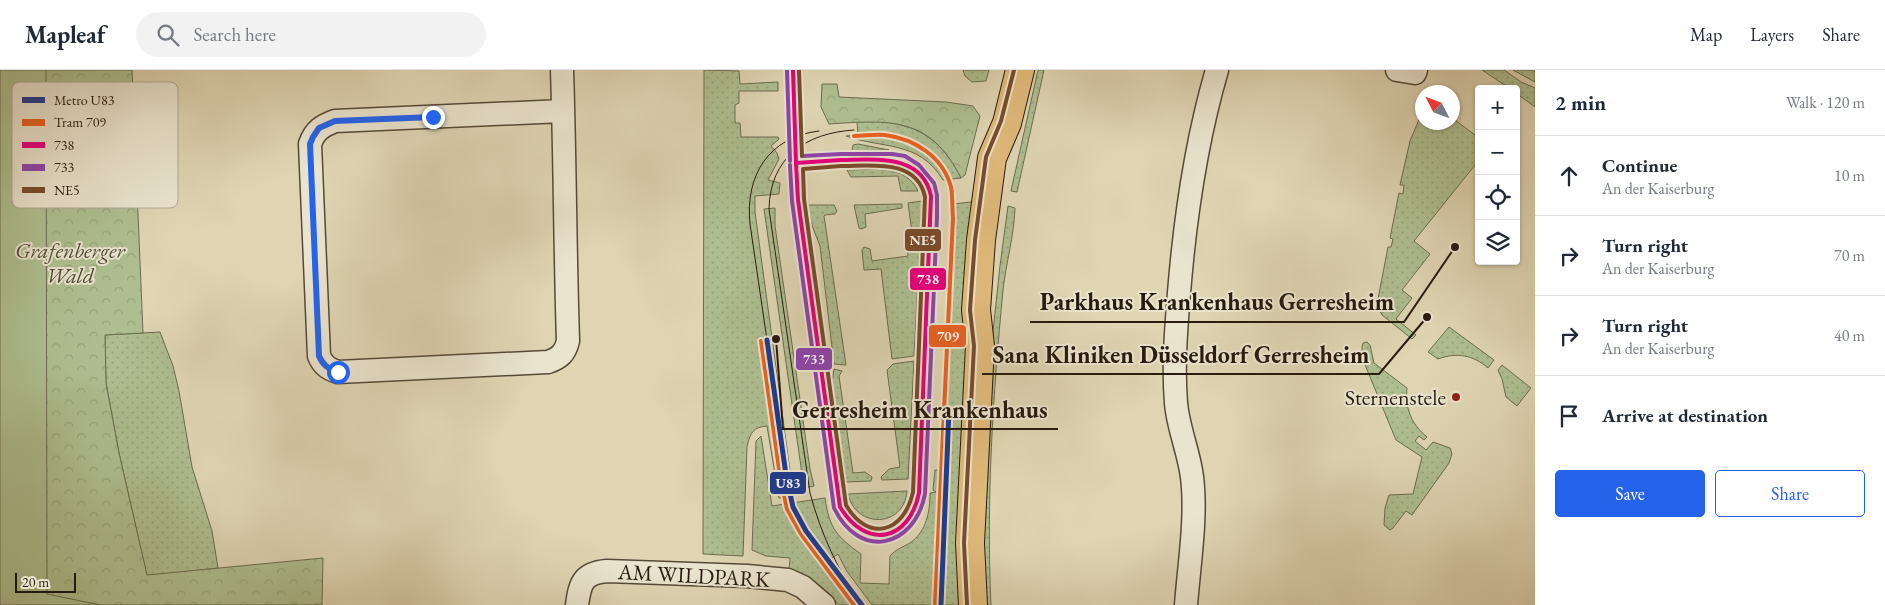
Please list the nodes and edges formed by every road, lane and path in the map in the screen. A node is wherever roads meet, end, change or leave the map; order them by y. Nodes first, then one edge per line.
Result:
1 (562, 70) edge
2 (1020, 70) edge
3 (1217, 70) edge
4 (1397, 70) edge
5 (1416, 70) edge
6 (563, 110) junction
7 (577, 605) edge
8 (824, 605) edge
9 (973, 605) edge
10 (1186, 605) edge

1 - 6 street
2 - 9 main road
3 - 10 street
4 - 5 street
6 - 6 street
7 - 8 street, AM WILDPARK

